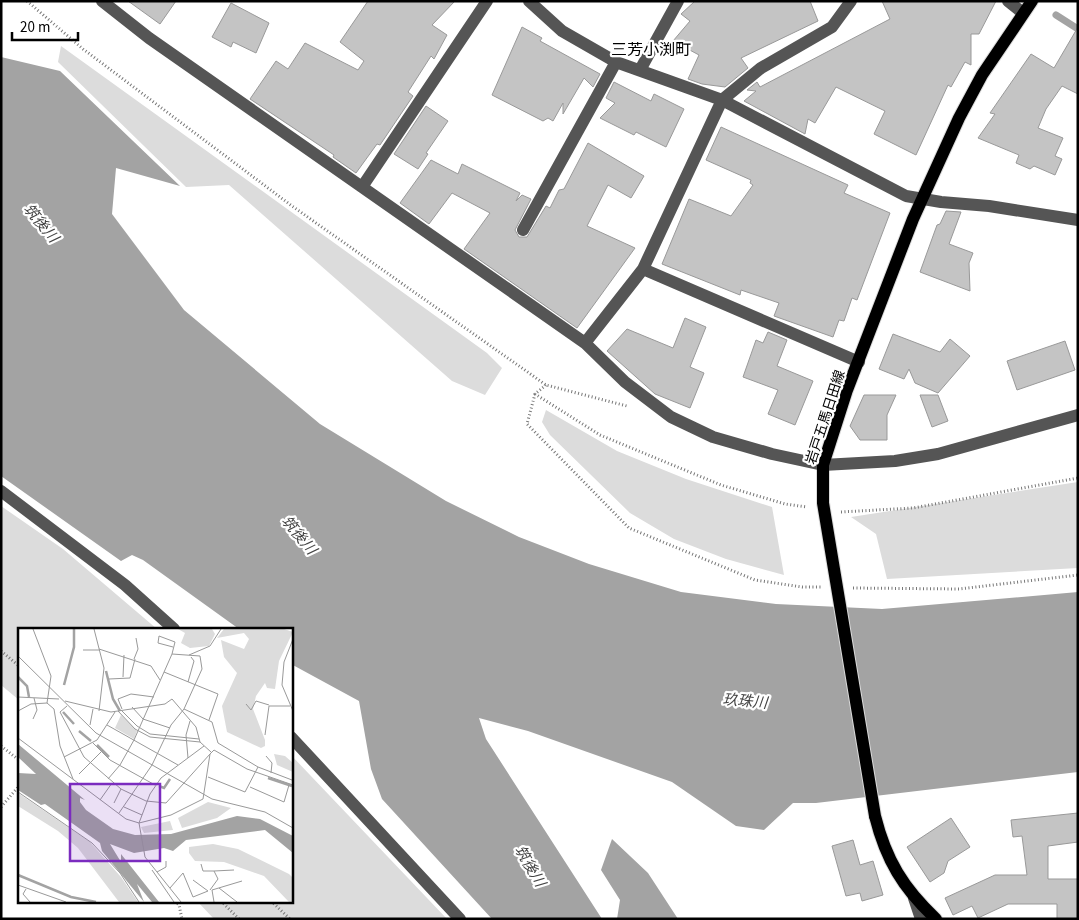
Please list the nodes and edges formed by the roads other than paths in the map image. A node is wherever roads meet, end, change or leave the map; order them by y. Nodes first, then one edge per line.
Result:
1 (102, 1) edge
2 (487, 1) edge
3 (529, 1) edge
4 (678, 1) edge
5 (851, 1) edge
6 (1008, 1) edge
7 (1032, 1) edge
8 (1023, 13) junction
9 (616, 62) junction
10 (640, 70) junction
11 (722, 100) junction
12 (362, 187) junction
13 (924, 198) junction
14 (1078, 220) edge
15 (523, 230) dead end
16 (643, 269) junction
17 (585, 343) junction
18 (859, 362) junction
19 (1078, 416) edge
20 (823, 465) junction
21 (1, 491) edge
22 (173, 628) edge
23 (292, 738) edge
24 (914, 898) junction
25 (460, 919) edge
26 (921, 919) edge
27 (936, 919) edge

1 - 12 street
2 - 12 street
3 - 9 street
4 - 10 street
5 - 11 street
6 - 8 street
7 - 8 main road, 岩戸五馬日田線
8 - 13 main road, 岩戸五馬日田線
9 - 10 street
9 - 15 street
10 - 11 street
11 - 13 street
11 - 16 street
12 - 17 street
13 - 14 street
13 - 18 main road, 岩戸五馬日田線
16 - 17 street
16 - 18 street
17 - 20 street
18 - 20 main road, 岩戸五馬日田線
19 - 20 street
20 - 24 main road, 岩戸五馬日田線, bridge
21 - 22 street
23 - 25 street
24 - 26 street
24 - 27 main road, 岩戸五馬日田線

